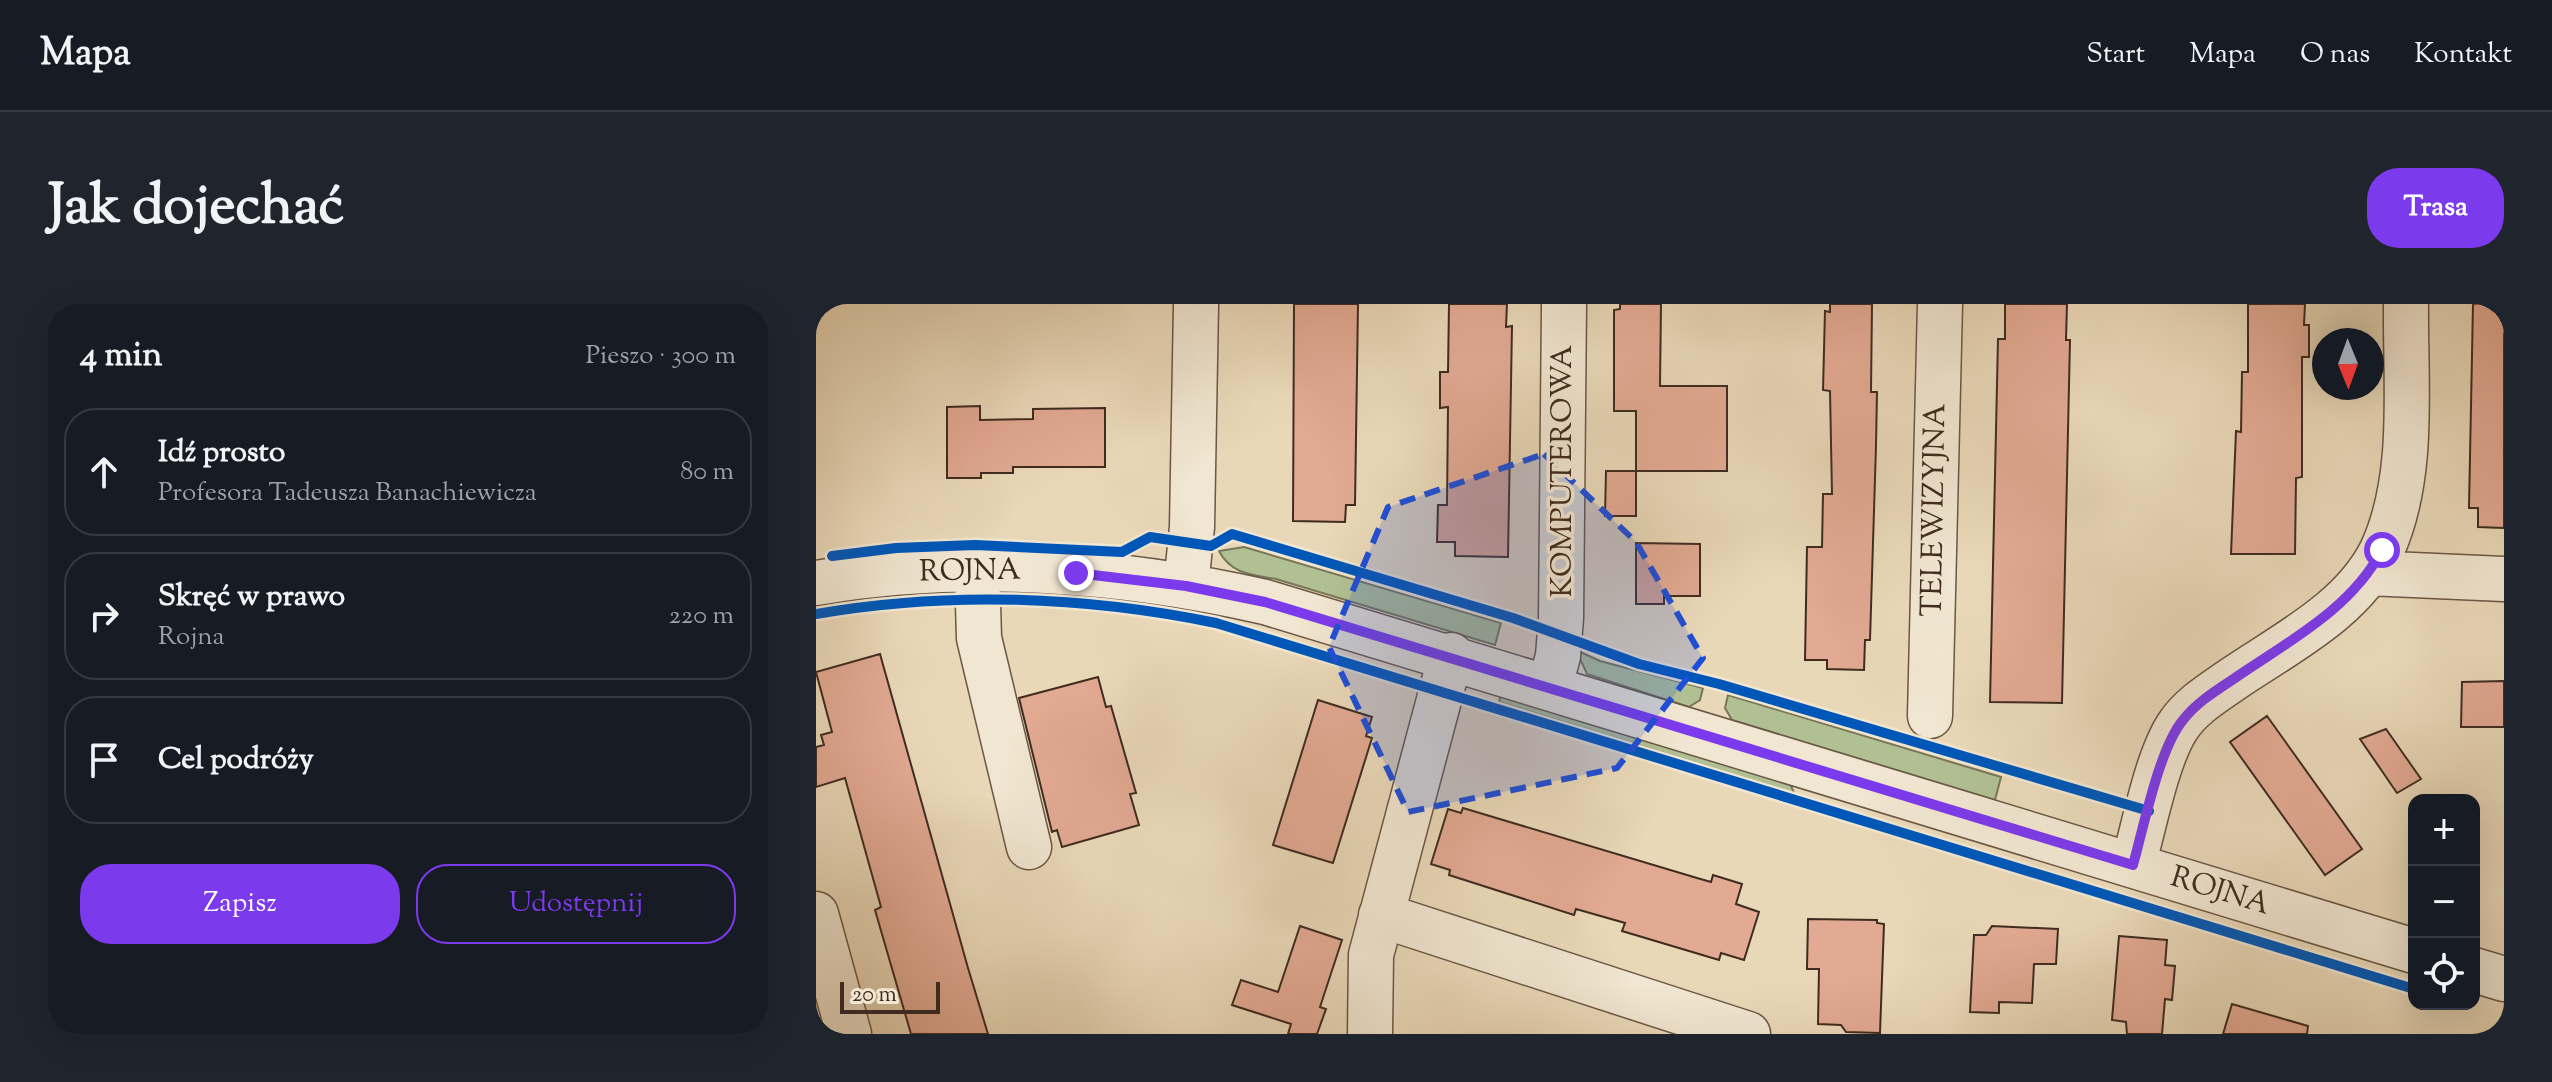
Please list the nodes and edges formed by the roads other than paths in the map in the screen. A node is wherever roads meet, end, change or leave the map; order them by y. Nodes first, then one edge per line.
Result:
1 (1196, 304) edge
2 (1564, 304) edge
3 (1940, 304) edge
4 (2406, 304) edge
5 (977, 570) junction
6 (2368, 573) junction
7 (2504, 579) edge
8 (816, 583) edge
9 (1186, 586) junction
10 (1451, 655) junction
11 (1550, 686) junction
12 (1930, 716) dead end
13 (1029, 847) dead end
14 (2133, 865) junction
15 (816, 914) edge
16 (1381, 915) junction
17 (2408, 949) edge
18 (2480, 972) edge
19 (2504, 979) edge
20 (849, 1034) edge
21 (1370, 1034) edge
22 (1748, 1034) edge

1 - 9 street
2 - 11 street, KOMPUTEROWA
3 - 12 street, TELEWIZYJNA
4 - 6 street
5 - 8 street, ROJNA
5 - 9 street, ROJNA
5 - 13 street
6 - 7 street
6 - 14 street
9 - 10 street, ROJNA
10 - 11 street, ROJNA
10 - 16 street
11 - 14 street, ROJNA
14 - 17 street, ROJNA
15 - 20 street
16 - 21 street
16 - 22 street
18 - 19 street

